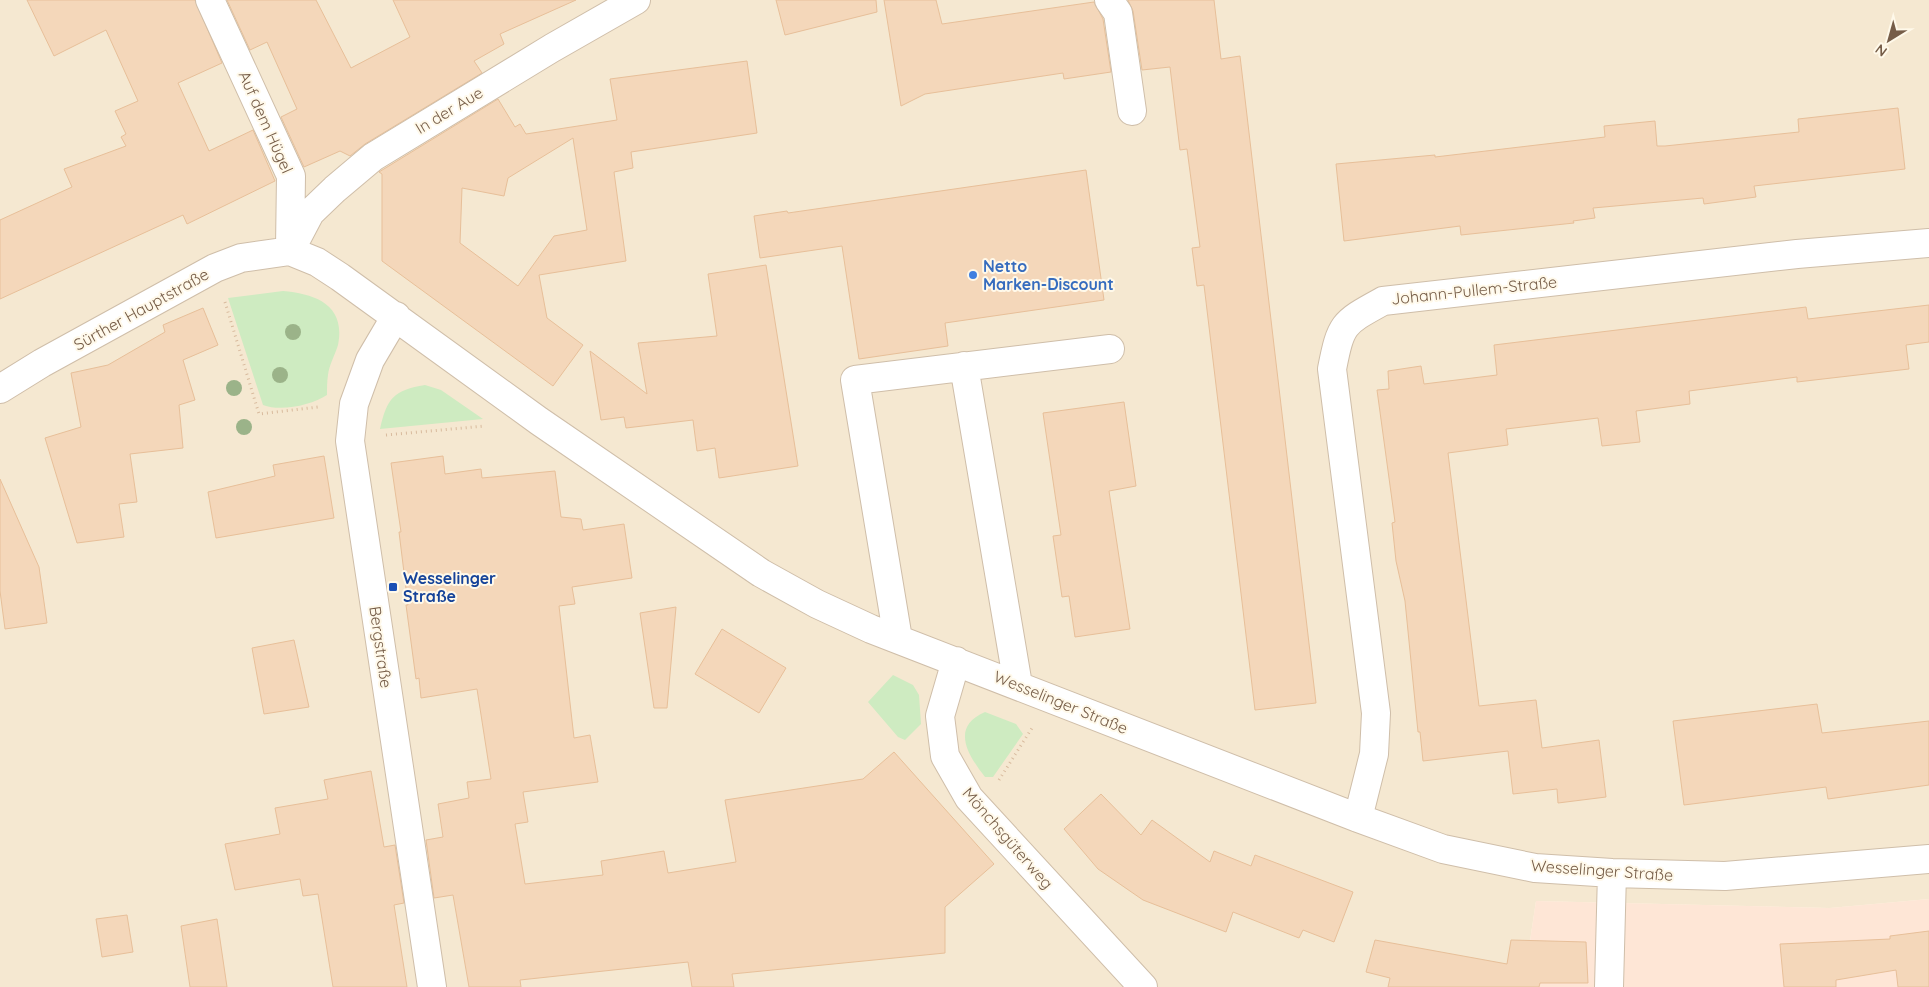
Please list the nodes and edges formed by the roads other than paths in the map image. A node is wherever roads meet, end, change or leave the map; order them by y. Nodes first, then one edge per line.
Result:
1 (210, 0) edge
2 (636, 0) edge
3 (1109, 0) edge
4 (1132, 111) dead end
5 (1929, 243) edge
6 (290, 251) junction
7 (396, 316) junction
8 (1110, 349) dead end
9 (964, 366) junction
10 (0, 389) edge
11 (898, 639) junction
12 (956, 661) junction
13 (1018, 685) junction
14 (1358, 818) junction
15 (1929, 859) edge
16 (1612, 873) junction
17 (432, 987) edge
18 (1143, 987) edge
19 (1609, 987) edge

1 - 6 street, Auf dem Hügel
2 - 6 street, In der Aue
3 - 4 street
5 - 14 street, Johann-Pullem-Straße
6 - 7 street, Wesselinger Straße
6 - 10 street, Sürther Hauptstraße
7 - 11 street, Wesselinger Straße
7 - 17 street, Bergstraße
8 - 9 street
9 - 11 street
9 - 13 street
11 - 12 street, Wesselinger Straße
12 - 13 street, Wesselinger Straße
12 - 18 street, Mönchsgüterweg
13 - 14 street, Wesselinger Straße
14 - 16 street, Wesselinger Straße
15 - 16 street, Wesselinger Straße
16 - 19 street

